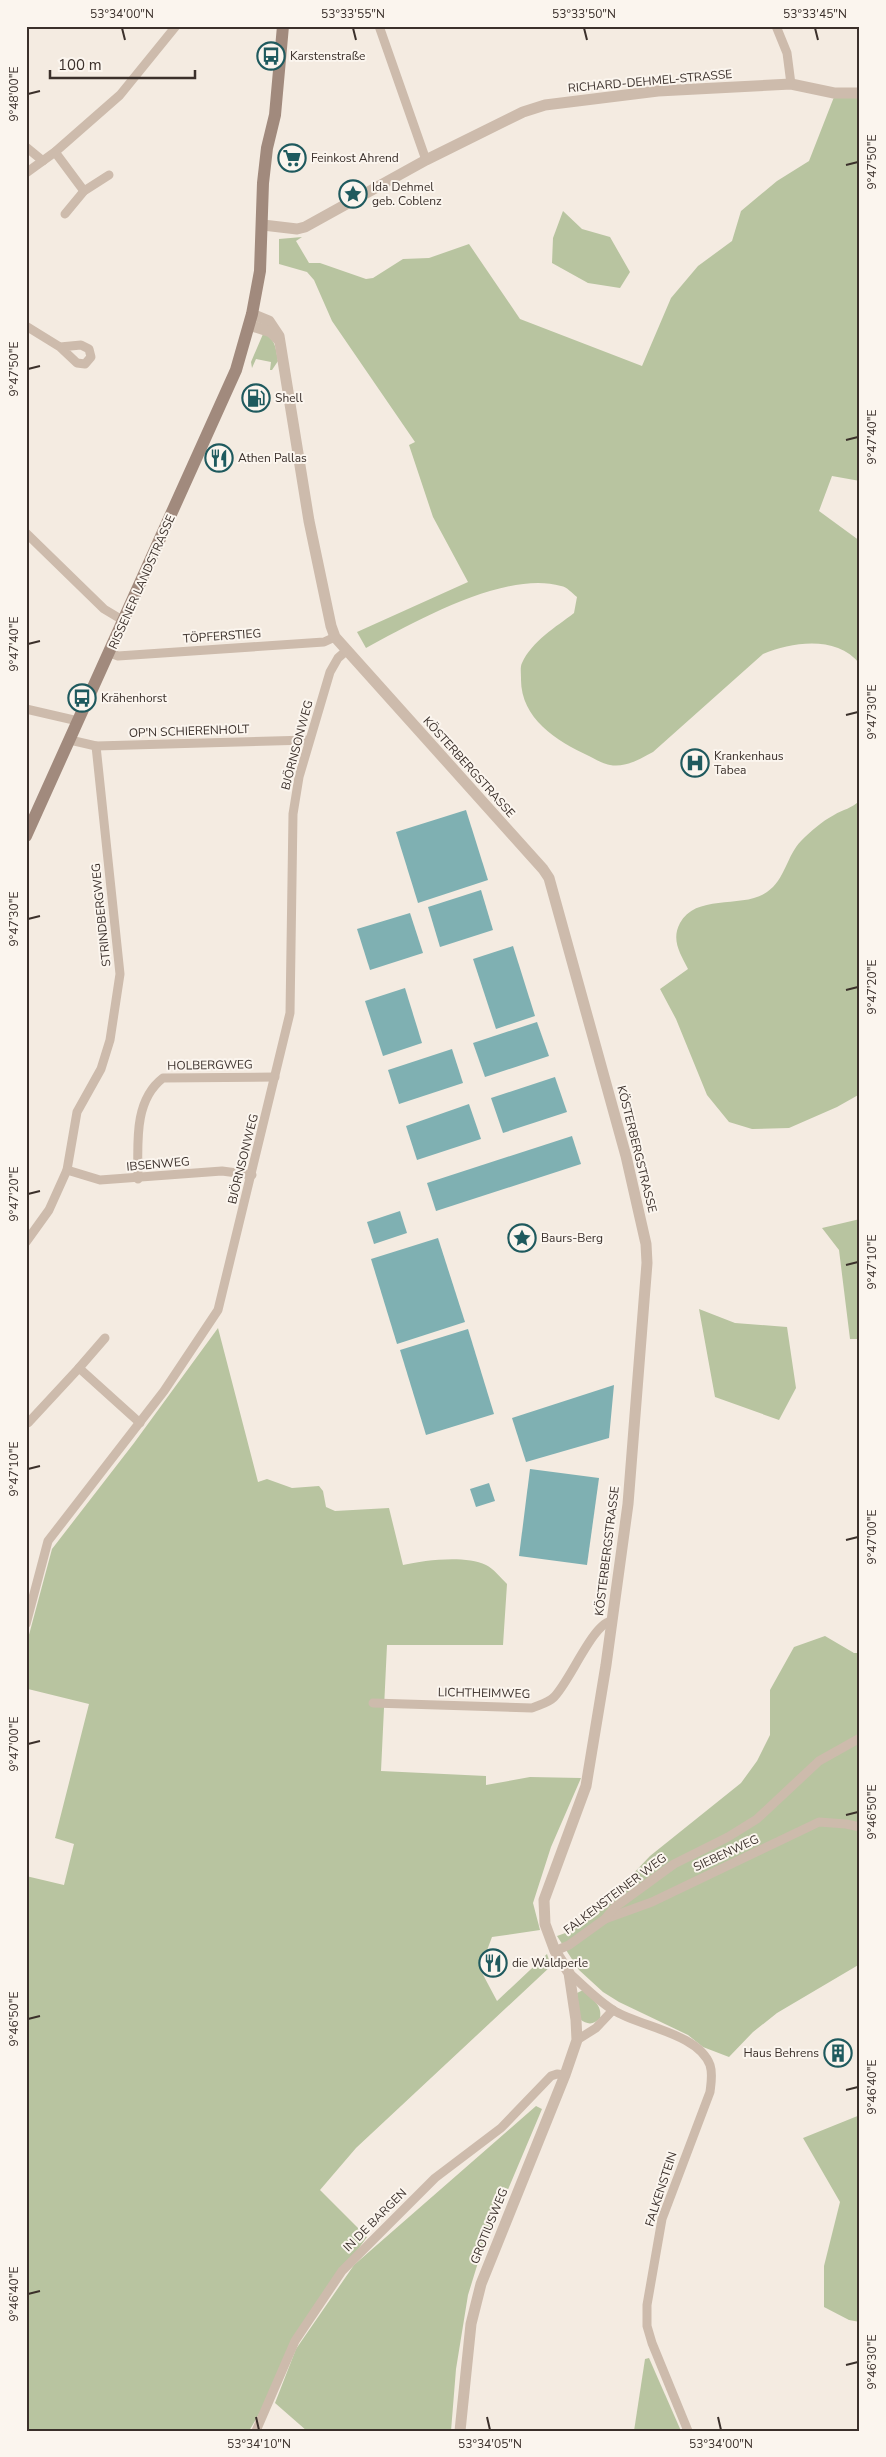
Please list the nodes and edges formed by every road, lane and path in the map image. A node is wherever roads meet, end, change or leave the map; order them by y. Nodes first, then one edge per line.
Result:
1 (176, 26) edge
2 (282, 26) edge
3 (379, 26) edge
4 (776, 26) edge
5 (791, 84) junction
6 (860, 93) edge
7 (26, 147) edge
8 (55, 152) junction
9 (426, 160) junction
10 (43, 161) junction
11 (26, 173) edge
12 (109, 175) dead end
13 (84, 191) junction
14 (65, 214) dead end
15 (263, 225) junction
16 (251, 320) junction
17 (26, 326) edge
18 (60, 347) dead end
19 (26, 533) edge
20 (124, 621) junction
21 (335, 637) junction
22 (346, 652) junction
23 (110, 653) junction
24 (26, 709) edge
25 (78, 721) junction
26 (70, 740) junction
27 (309, 740) junction
28 (96, 746) junction
29 (26, 836) edge
30 (275, 1077) junction
31 (68, 1170) junction
32 (252, 1174) junction
33 (138, 1179) junction
34 (26, 1242) edge
35 (105, 1338) dead end
36 (78, 1368) junction
37 (28, 1423) dead end
38 (140, 1423) junction
39 (612, 1621) junction
40 (26, 1624) edge
41 (373, 1703) dead end
42 (860, 1738) edge
43 (860, 1827) edge
44 (605, 1919) junction
45 (555, 1951) junction
46 (569, 1973) junction
47 (613, 2010) junction
48 (577, 2040) junction
49 (565, 2075) junction
50 (256, 2431) edge
51 (460, 2431) edge
52 (688, 2431) edge

1 - 8 street
2 - 15 main road, RISSENER LANDSTRASSE
3 - 9 street
4 - 5 street
5 - 6 street, RICHARD-DEHMEL-STRASSE
5 - 9 street, RICHARD-DEHMEL-STRASSE
7 - 10 street
8 - 10 street
8 - 13 street
9 - 15 street, RICHARD-DEHMEL-STRASSE
10 - 11 street
12 - 13 street
13 - 14 street
15 - 16 main road, RISSENER LANDSTRASSE
16 - 20 main road, RISSENER LANDSTRASSE
16 - 21 street, KÖSTERBERGSTRASSE
17 - 18 street
19 - 20 street
20 - 23 main road, RISSENER LANDSTRASSE
21 - 22 street, KÖSTERBERGSTRASSE
21 - 23 street, TÖPFERSTIEG
22 - 27 street, BJÖRNSONWEG
22 - 39 street, KÖSTERBERGSTRASSE
23 - 25 main road, RISSENER LANDSTRASSE
24 - 25 street
25 - 26 main road, RISSENER LANDSTRASSE
26 - 28 street, OP'N SCHIERENHOLT
26 - 29 main road, RISSENER LANDSTRASSE
27 - 28 street, OP'N SCHIERENHOLT
27 - 30 street, BJÖRNSONWEG
28 - 31 street, STRINDBERGWEG
30 - 32 street, BJÖRNSONWEG
30 - 33 street, HOLBERGWEG
31 - 33 street, IBSENWEG
31 - 34 street, STRINDBERGWEG
32 - 33 street, IBSENWEG
32 - 38 street, BJÖRNSONWEG
35 - 36 street
36 - 37 street
36 - 38 street
38 - 40 street, BJÖRNSONWEG
39 - 41 street, LICHTHEIMWEG
39 - 45 street, KÖSTERBERGSTRASSE
42 - 44 street, FALKENSTEINER WEG
43 - 44 street, SIEBENWEG
44 - 45 street, FALKENSTEINER WEG
45 - 46 street, KÖSTERBERGSTRASSE
46 - 47 street, FALKENSTEIN
46 - 48 street, KÖSTERBERGSTRASSE
47 - 48 street
47 - 52 street, FALKENSTEIN
48 - 49 street, GROTIUSWEG
49 - 50 street, IN DE BARGEN
49 - 51 street, GROTIUSWEG

